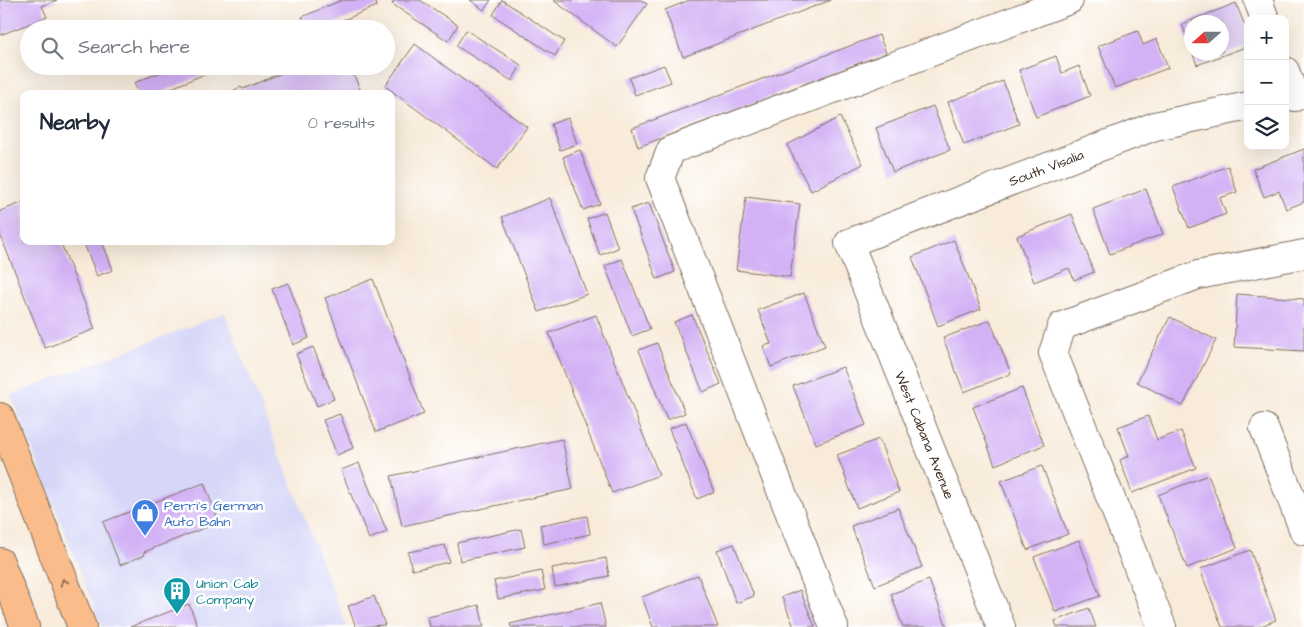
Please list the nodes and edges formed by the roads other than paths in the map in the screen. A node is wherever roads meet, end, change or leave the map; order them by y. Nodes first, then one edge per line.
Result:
1 (1069, 0) edge
2 (1258, 0) edge
3 (1264, 15) edge
4 (1289, 81) edge
5 (1295, 97) edge
6 (1244, 107) edge
7 (849, 243) joint
8 (1304, 254) edge
9 (0, 418) edge
10 (1264, 428) dead end
11 (1304, 531) edge
12 (0, 562) edge
13 (25, 627) edge
14 (82, 627) edge
15 (834, 627) edge
16 (1000, 627) edge
17 (1162, 627) edge

1 - 15 street
2 - 3 street
4 - 5 street
6 - 7 street, South Visalia
7 - 16 street, West Cabana Avenue
8 - 17 street
14 -> 9 main road
10 - 11 street
12 - 13 main road

